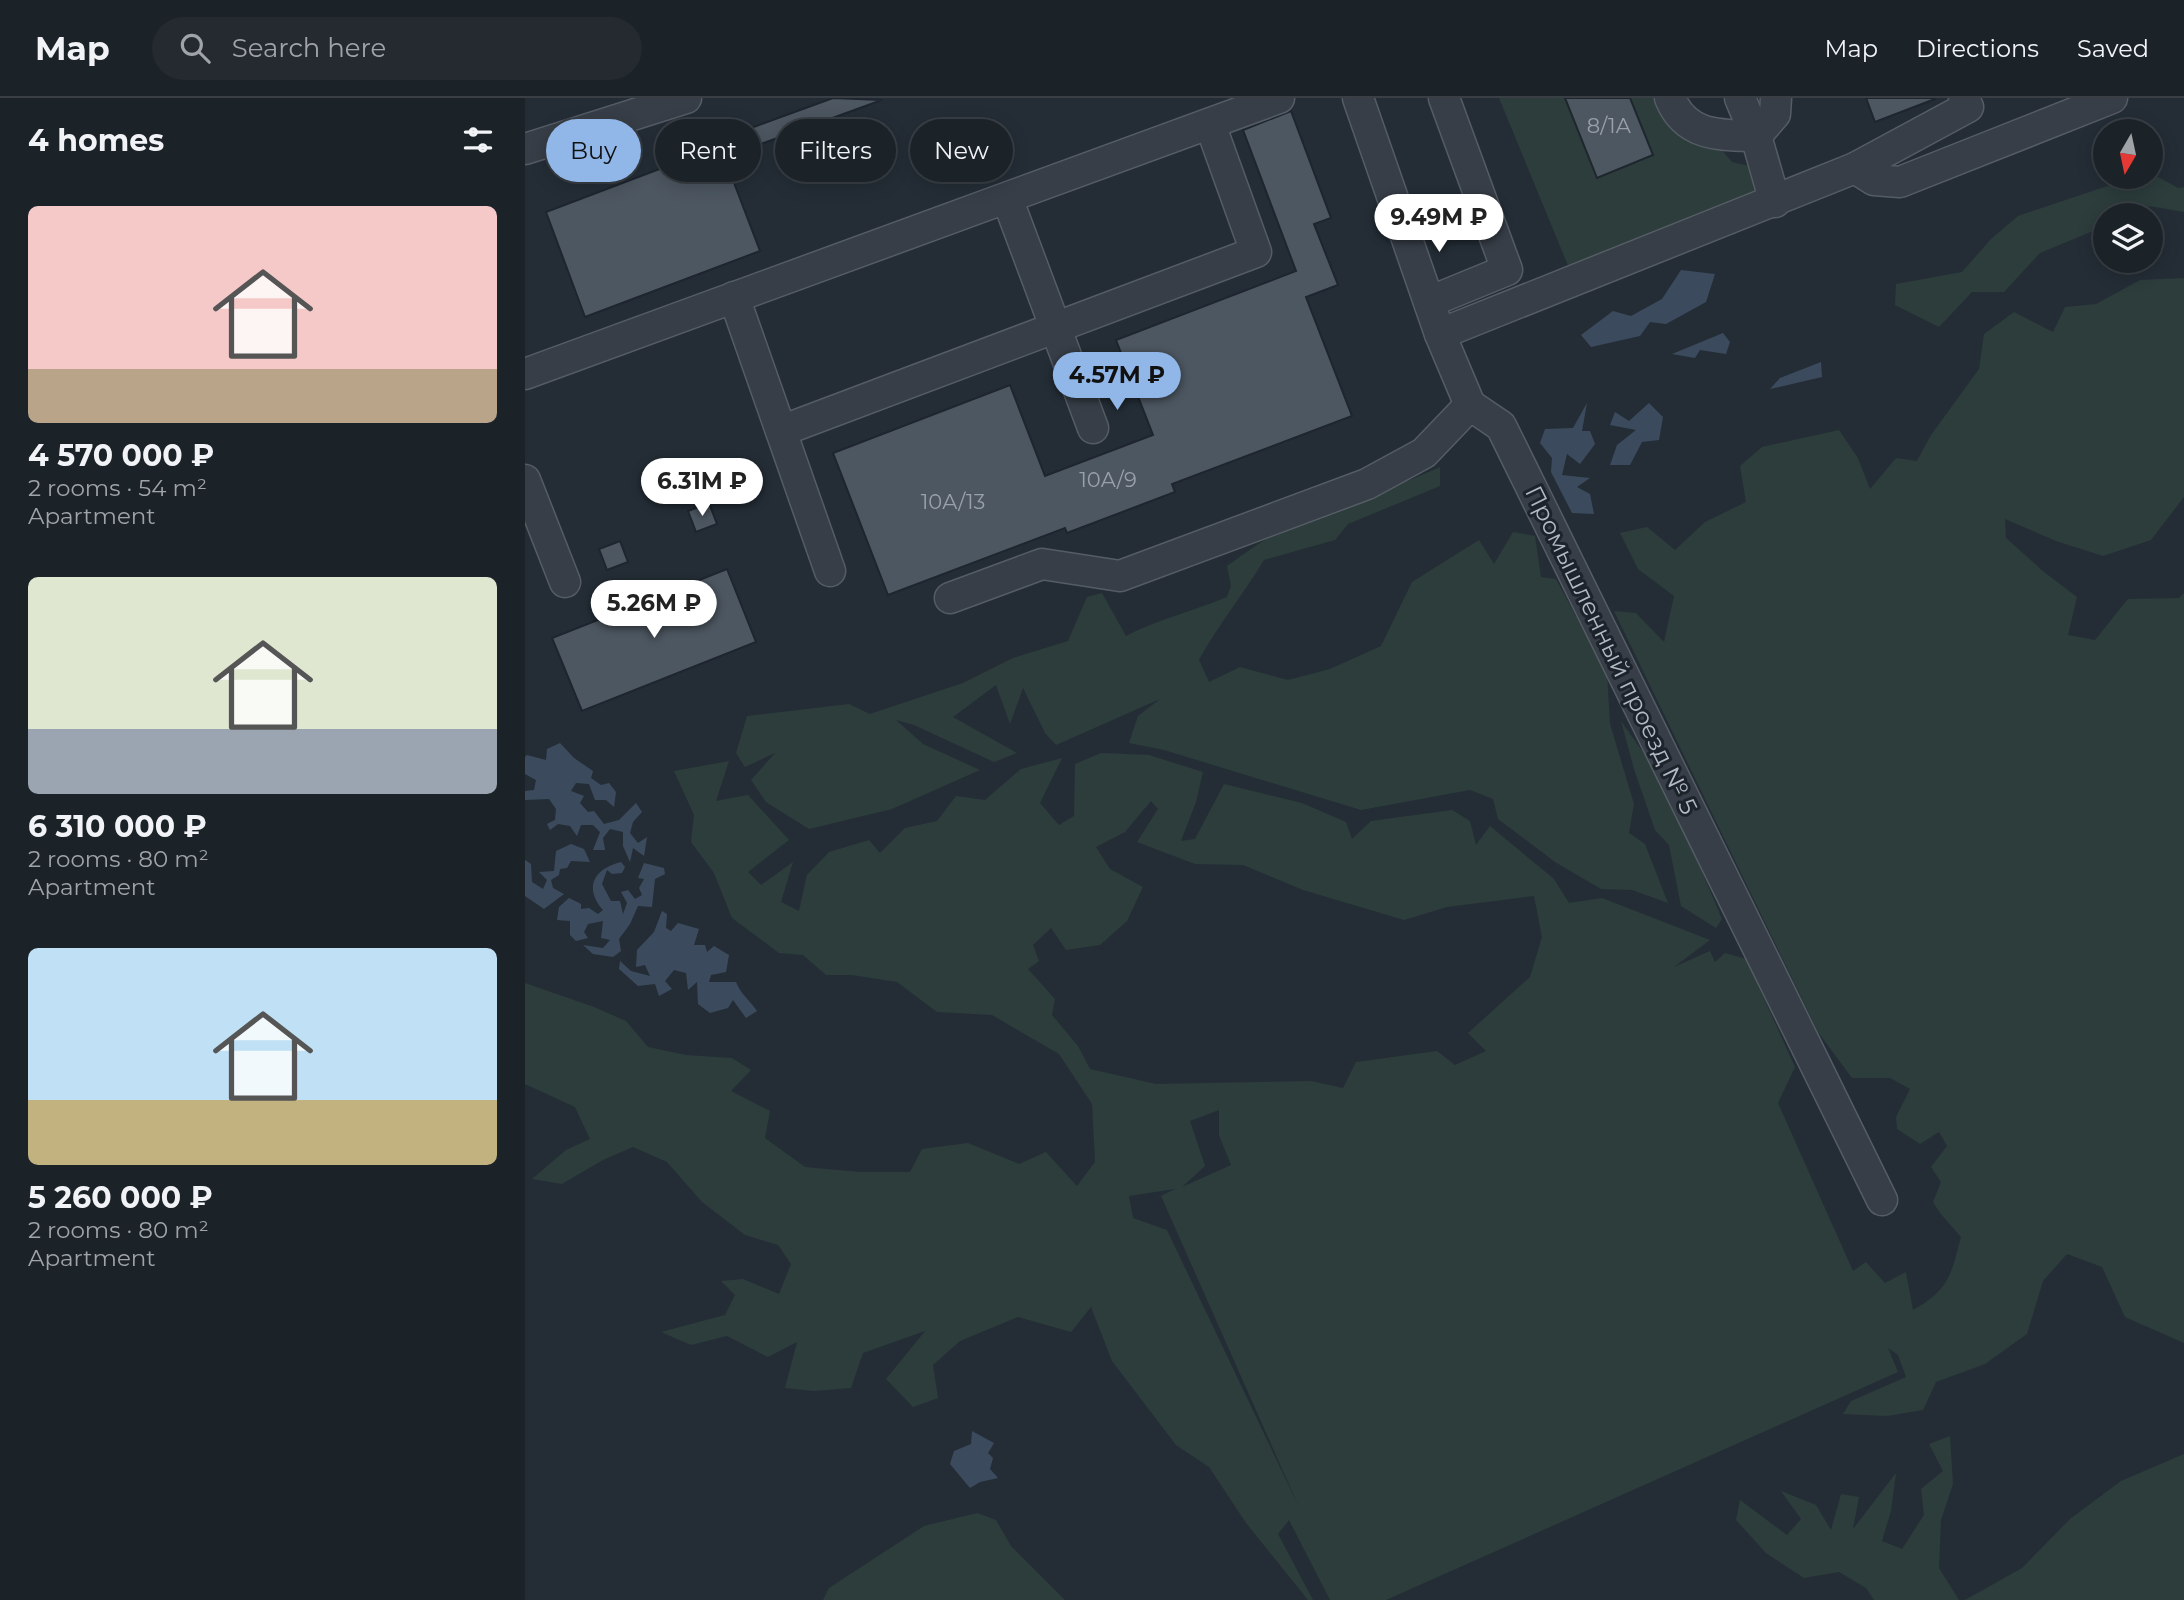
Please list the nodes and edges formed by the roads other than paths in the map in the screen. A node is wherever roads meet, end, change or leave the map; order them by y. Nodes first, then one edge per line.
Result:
1 (686, 98) edge
2 (1279, 98) edge
3 (1358, 98) edge
4 (1444, 98) edge
5 (1670, 98) edge
6 (1740, 98) edge
7 (1776, 98) edge
8 (1964, 98) edge
9 (2112, 98) edge
10 (1210, 124) junction
11 (1756, 136) junction
12 (525, 149) edge
13 (1854, 168) junction
14 (1007, 198) junction
15 (1775, 202) junction
16 (734, 298) junction
17 (1429, 302) junction
18 (1055, 328) junction
19 (1440, 334) junction
20 (525, 374) edge
21 (1470, 405) junction
22 (1093, 428) dead end
23 (781, 431) junction
24 (525, 481) edge
25 (830, 571) dead end
26 (565, 582) dead end
27 (950, 598) dead end
28 (1882, 1200) dead end

1 - 12 street
2 - 10 street
3 - 17 street
4 - 17 street
5 - 11 street
6 - 11 street
7 - 11 street
8 - 13 street
9 - 13 street
10 - 14 street
10 - 18 street
11 - 15 street
13 - 15 street
14 - 16 street
14 - 18 street
15 - 19 street
16 - 20 street
16 - 23 street
17 - 19 street
18 - 22 street
18 - 23 street
19 - 21 street
21 - 27 street
21 - 28 street, Промышленный проезд № 5
23 - 25 street
24 - 26 street

